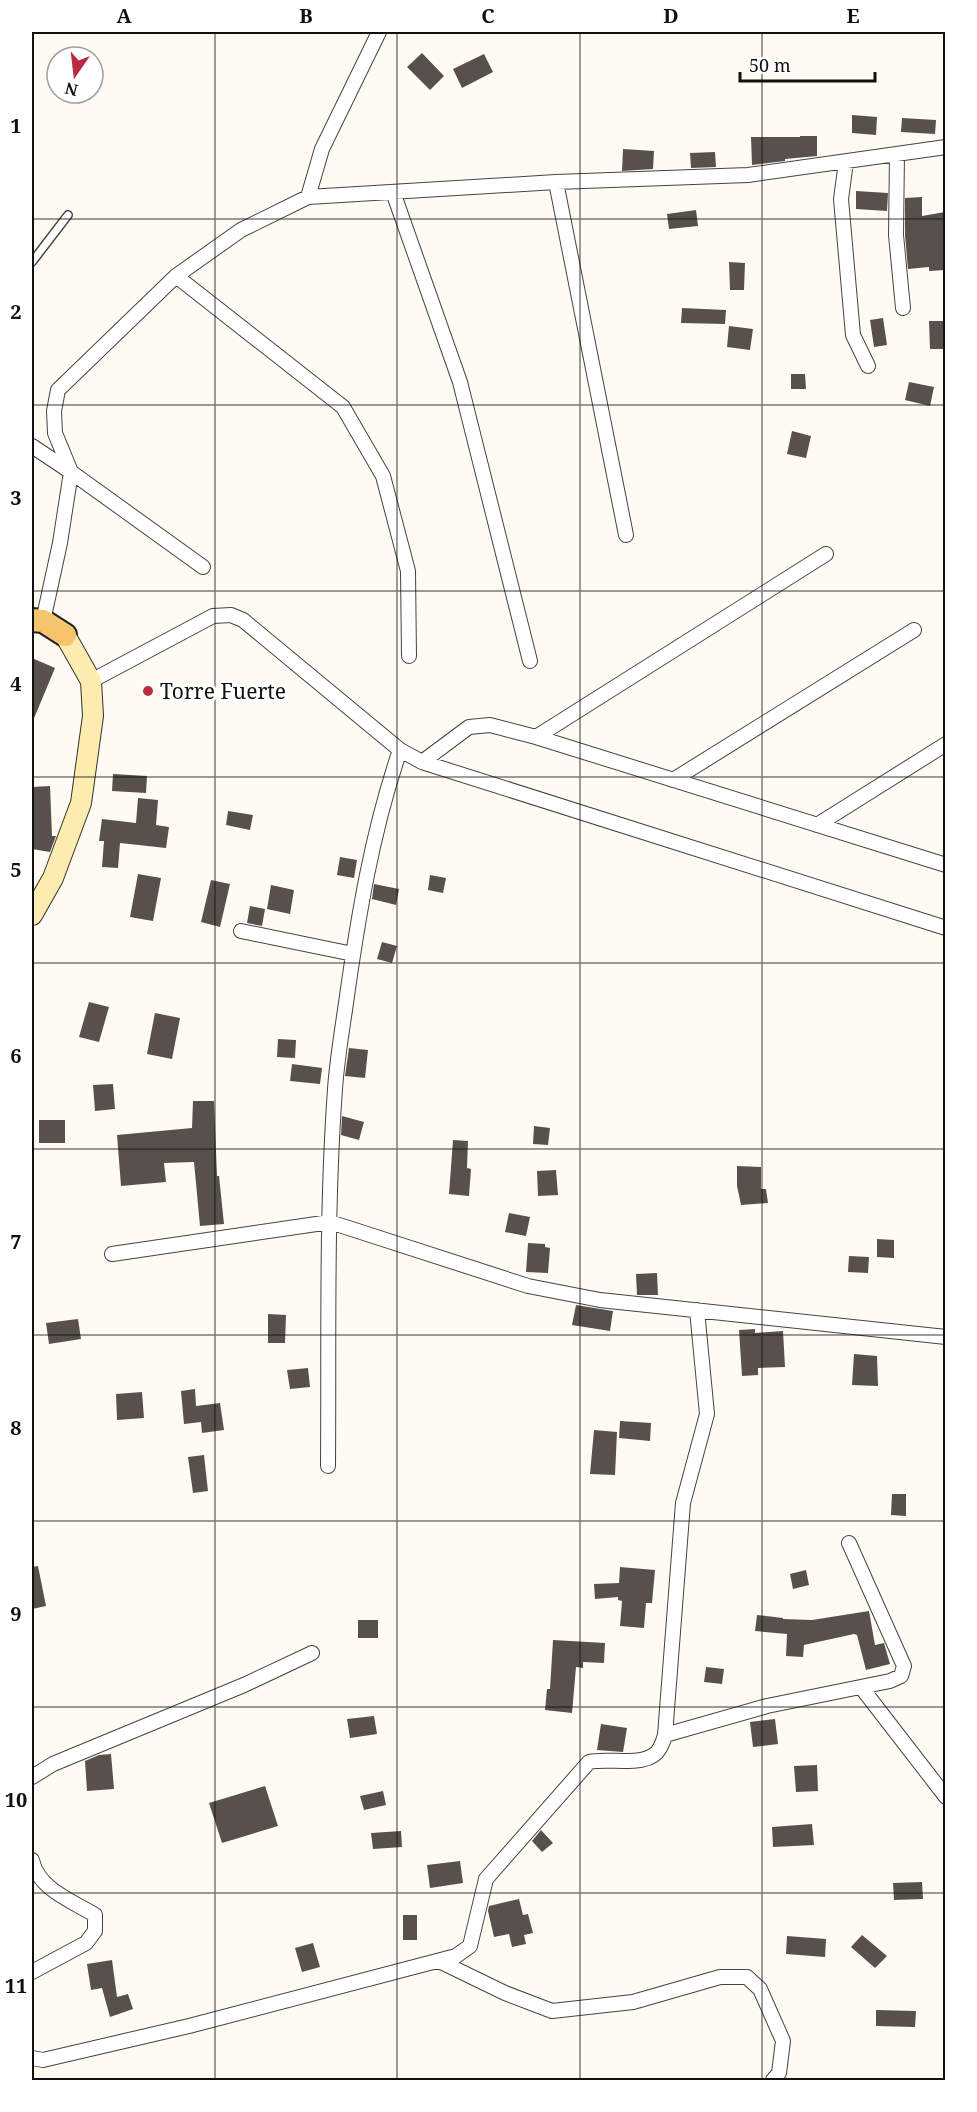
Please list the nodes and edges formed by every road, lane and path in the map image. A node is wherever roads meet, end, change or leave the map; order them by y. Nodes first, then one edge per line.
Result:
1 (379, 32) edge
2 (945, 147) edge
3 (897, 154) junction
4 (846, 162) junction
5 (556, 182) junction
6 (393, 192) junction
7 (308, 197) junction
8 (68, 215) dead end
9 (32, 262) edge
10 (176, 276) junction
11 (903, 308) dead end
12 (868, 366) dead end
13 (32, 446) edge
14 (71, 472) junction
15 (626, 535) dead end
16 (826, 554) dead end
17 (203, 567) dead end
18 (37, 620) edge
19 (914, 630) dead end
20 (65, 635) joint
21 (409, 656) dead end
22 (530, 661) dead end
23 (91, 681) junction
24 (536, 737) junction
25 (945, 744) edge
26 (400, 750) junction
27 (422, 762) junction
28 (673, 780) junction
29 (817, 825) junction
30 (945, 865) edge
31 (32, 915) edge
32 (945, 928) edge
33 (241, 931) dead end
34 (353, 954) junction
35 (330, 1222) junction
36 (112, 1254) dead end
37 (697, 1310) junction
38 (945, 1337) edge
39 (328, 1466) dead end
40 (849, 1543) dead end
41 (312, 1653) dead end
42 (861, 1687) junction
43 (665, 1735) junction
44 (32, 1777) edge
45 (945, 1797) edge
46 (32, 1860) edge
47 (439, 1961) junction
48 (32, 1972) edge
49 (32, 2058) edge
50 (773, 2080) edge

1 - 7 street
2 - 3 street
3 - 4 street
3 - 11 street
4 - 5 street
4 - 12 street
5 - 6 street
5 - 15 street
6 - 7 street
6 - 22 street
7 - 10 street
8 - 9 lane
10 - 14 street
10 - 21 street
13 - 14 street
14 - 17 street
14 - 18 street
16 - 24 street
18 - 20 main road
19 - 28 street
20 - 23 main road
23 - 26 street
23 - 31 main road
24 - 27 street
24 - 28 street
25 - 29 street
26 - 27 street
26 - 34 street
27 - 32 street
28 - 29 street
29 - 30 street
33 - 34 street
34 - 35 street
35 - 36 street
35 - 37 street
35 - 39 street
37 - 38 street
37 - 43 street
40 - 42 street
41 - 44 street
42 - 43 street
42 - 45 street
43 - 47 street
46 - 48 street
47 - 49 street
47 - 50 street

